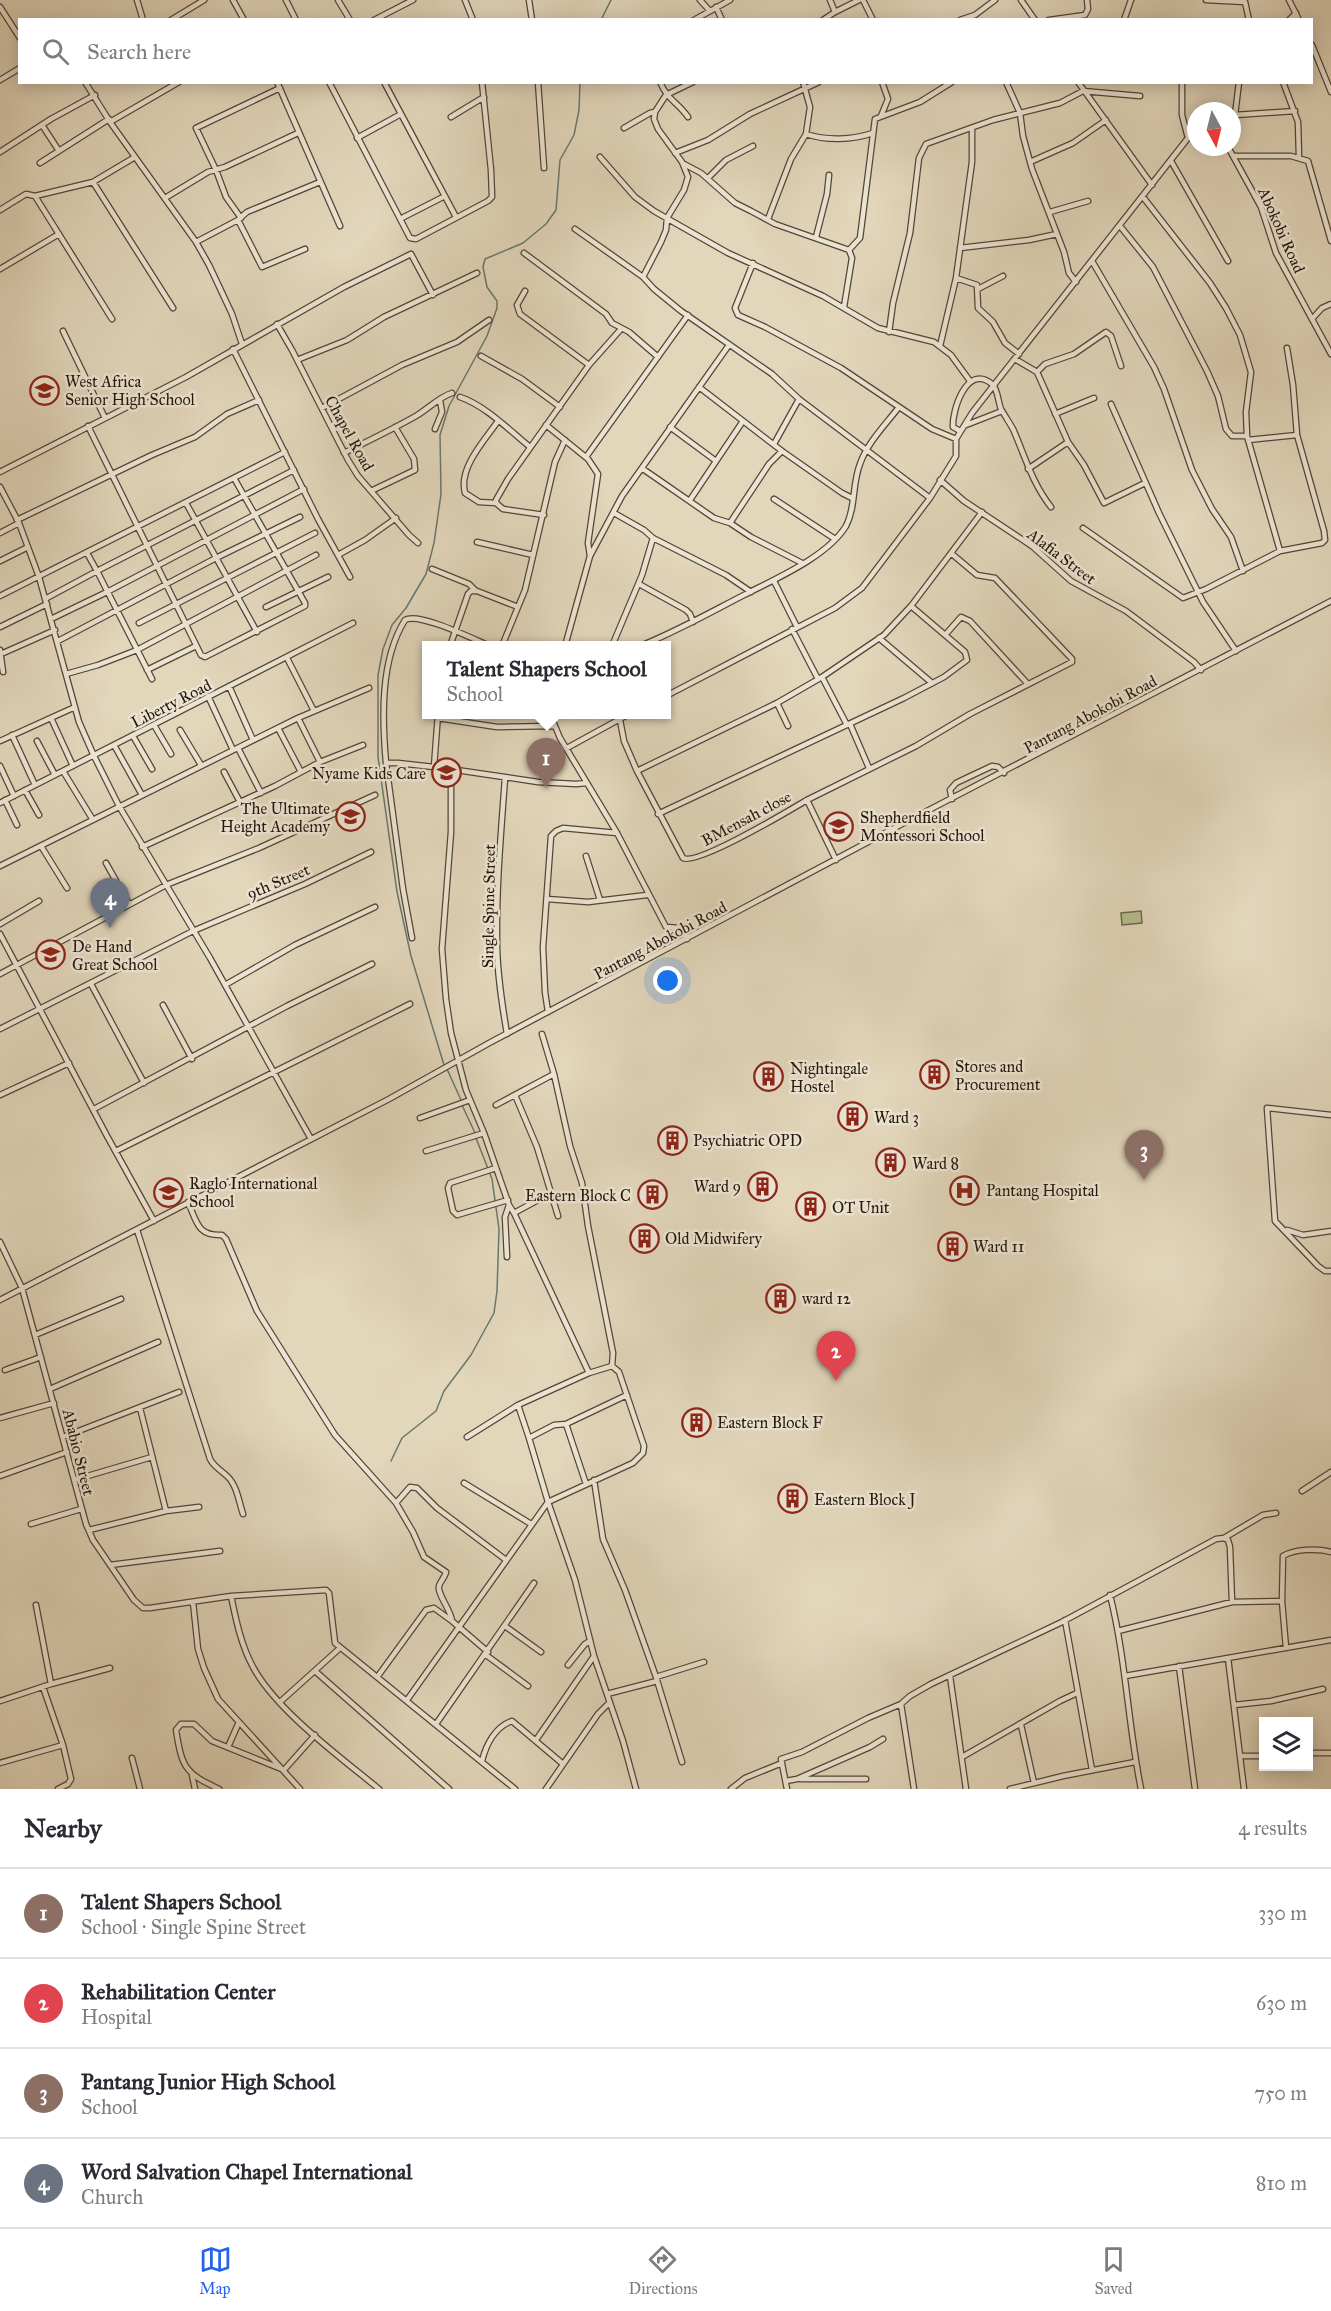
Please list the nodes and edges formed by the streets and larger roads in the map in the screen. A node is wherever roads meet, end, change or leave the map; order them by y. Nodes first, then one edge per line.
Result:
1 (137, 0) edge
2 (204, 0) edge
3 (233, 0) edge
4 (286, 0) edge
5 (338, 0) edge
6 (413, 0) edge
7 (465, 0) edge
8 (529, 0) edge
9 (700, 0) edge
10 (730, 0) edge
11 (830, 0) edge
12 (861, 0) edge
13 (996, 0) edge
14 (1021, 0) edge
15 (1087, 0) edge
16 (1131, 0) edge
17 (1206, 0) edge
18 (1289, 0) edge
19 (1245, 1) edge
20 (404, 2) edge
21 (0, 7) edge
22 (716, 7) junction
23 (709, 10) junction
24 (835, 12) junction
25 (1296, 14) junction
26 (7, 18) junction
27 (142, 18) edge
28 (174, 18) edge
29 (243, 18) edge
30 (295, 18) edge
31 (349, 18) edge
32 (377, 18) edge
33 (472, 18) edge
34 (532, 18) edge
35 (697, 18) edge
36 (721, 18) edge
37 (826, 18) edge
38 (872, 18) edge
39 (969, 18) edge
40 (1034, 18) edge
41 (1063, 18) edge
42 (1125, 18) edge
43 (1249, 18) edge
44 (1291, 18) edge
45 (1298, 18) edge
46 (0, 22) edge
47 (18, 35) edge
48 (1313, 50) edge
49 (18, 69) edge
50 (0, 80) edge
51 (87, 84) edge
52 (175, 84) edge
53 (330, 84) edge
54 (386, 84) edge
55 (482, 84) edge
56 (538, 84) edge
57 (661, 84) edge
58 (689, 84) edge
59 (804, 84) edge
60 (815, 84) edge
61 (883, 84) edge
62 (949, 84) edge
63 (1007, 84) edge
64 (1079, 84) edge
65 (1182, 84) edge
66 (1239, 84) edge
67 (1284, 84) edge
68 (278, 85) edge
69 (806, 88) junction
70 (1083, 92) junction
71 (1331, 92) edge
72 (95, 95) junction
73 (666, 95) junction
74 (1140, 96) dead end
75 (484, 97) junction
76 (1235, 102) edge
77 (1295, 111) junction
78 (655, 112) junction
79 (1020, 113) junction
80 (401, 114) junction
81 (1241, 115) edge
82 (881, 116) junction
83 (451, 117) dead end
84 (688, 117) dead end
85 (1106, 120) junction
86 (110, 121) junction
87 (42, 125) junction
88 (624, 128) dead end
89 (972, 128) junction
90 (298, 133) junction
91 (873, 133) junction
92 (806, 134) junction
93 (1187, 134) edge
94 (357, 138) junction
95 (1187, 139) edge
96 (753, 146) dead end
97 (59, 151) junction
98 (0, 152) edge
99 (675, 153) junction
100 (1234, 156) joint
101 (135, 157) junction
102 (600, 157) dead end
103 (1299, 157) junction
104 (1171, 161) junction
105 (682, 162) junction
106 (1030, 162) junction
107 (40, 163) dead end
108 (544, 168) dead end
109 (216, 170) junction
110 (829, 175) dead end
111 (708, 178) junction
112 (93, 182) junction
113 (320, 182) junction
114 (1152, 185) junction
115 (35, 196) junction
116 (445, 196) junction
117 (1143, 197) junction
118 (165, 198) junction
119 (1088, 201) dead end
120 (0, 210) edge
121 (1050, 212) junction
122 (456, 217) junction
123 (667, 218) junction
124 (240, 219) junction
125 (400, 219) junction
126 (768, 219) junction
127 (340, 226) dead end
128 (1120, 226) junction
129 (575, 228) dead end
130 (59, 234) junction
131 (1057, 234) junction
132 (816, 237) junction
133 (1331, 241) edge
134 (196, 242) junction
135 (960, 248) junction
136 (305, 249) dead end
137 (849, 250) junction
138 (524, 253) dead end
139 (1092, 261) junction
140 (1228, 261) dead end
141 (753, 263) junction
142 (0, 270) edge
143 (477, 273) dead end
144 (1003, 276) dead end
145 (643, 278) junction
146 (956, 278) junction
147 (1076, 282) junction
148 (978, 288) junction
149 (525, 291) dead end
150 (433, 295) junction
151 (1331, 304) edge
152 (844, 307) junction
153 (173, 308) dead end
154 (688, 315) junction
155 (112, 319) dead end
156 (1312, 319) junction
157 (489, 320) dead end
158 (277, 324) junction
159 (621, 329) junction
160 (63, 331) dead end
161 (889, 332) junction
162 (242, 344) junction
163 (729, 345) junction
164 (940, 346) junction
165 (1287, 348) dead end
166 (233, 349) junction
167 (1019, 354) junction
168 (1331, 354) edge
169 (481, 356) dead end
170 (658, 357) junction
171 (1015, 359) junction
172 (297, 360) junction
173 (589, 365) junction
174 (1121, 366) dead end
175 (1037, 372) junction
176 (970, 381) junction
177 (994, 385) junction
178 (699, 387) junction
179 (452, 393) dead end
180 (460, 397) dead end
181 (1094, 398) dead end
182 (799, 399) junction
183 (259, 400) junction
184 (440, 400) junction
185 (1111, 404) dead end
186 (560, 407) junction
187 (899, 407) junction
188 (322, 408) junction
189 (1002, 411) junction
190 (1055, 414) junction
191 (105, 418) junction
192 (498, 421) junction
193 (743, 421) junction
194 (546, 425) junction
195 (965, 425) junction
196 (88, 426) junction
197 (395, 427) junction
198 (670, 427) junction
199 (435, 429) dead end
200 (960, 431) junction
201 (1297, 435) junction
202 (1247, 438) junction
203 (956, 439) junction
204 (565, 440) junction
205 (1068, 442) junction
206 (774, 444) junction
207 (530, 447) junction
208 (868, 449) junction
209 (285, 452) junction
210 (782, 452) junction
211 (344, 453) junction
212 (586, 457) junction
213 (716, 461) junction
214 (643, 469) junction
215 (1028, 469) junction
216 (294, 470) junction
217 (0, 472) edge
218 (111, 474) junction
219 (234, 478) junction
220 (940, 480) junction
221 (1145, 483) junction
222 (0, 487) edge
223 (304, 489) junction
224 (371, 491) junction
225 (244, 496) junction
226 (852, 498) junction
227 (930, 498) junction
228 (774, 499) dead end
229 (690, 500) junction
230 (7, 501) junction
231 (186, 503) junction
232 (496, 503) junction
233 (0, 504) edge
234 (1051, 507) dead end
235 (982, 512) junction
236 (614, 513) junction
237 (254, 514) junction
238 (544, 515) junction
239 (300, 517) dead end
240 (396, 518) junction
241 (196, 521) junction
242 (18, 522) junction
243 (730, 523) junction
244 (138, 527) junction
245 (1083, 528) dead end
246 (0, 533) edge
247 (315, 533) dead end
248 (265, 534) junction
249 (653, 538) junction
250 (206, 539) junction
251 (835, 539) junction
252 (477, 542) dead end
253 (418, 543) dead end
254 (148, 546) junction
255 (28, 547) junction
256 (1280, 551) junction
257 (275, 552) junction
258 (87, 553) junction
259 (952, 554) junction
260 (316, 555) dead end
261 (338, 555) junction
262 (534, 555) junction
263 (590, 556) junction
264 (216, 558) junction
265 (0, 561) edge
266 (802, 563) junction
267 (157, 565) junction
268 (432, 569) dead end
269 (98, 571) junction
270 (1243, 571) junction
271 (287, 572) junction
272 (39, 577) junction
273 (227, 577) junction
274 (328, 577) dead end
275 (350, 577) dead end
276 (774, 581) junction
277 (639, 584) junction
278 (167, 585) junction
279 (298, 591) junction
280 (476, 591) junction
281 (107, 592) junction
282 (751, 592) junction
283 (1199, 592) junction
284 (0, 596) edge
285 (238, 597) junction
286 (46, 601) junction
287 (1331, 601) edge
288 (176, 605) junction
289 (911, 606) junction
290 (266, 607) dead end
291 (518, 607) junction
292 (117, 611) junction
293 (51, 618) junction
294 (693, 622) junction
295 (139, 623) dead end
296 (353, 623) dead end
297 (187, 626) junction
298 (0, 627) edge
299 (794, 628) junction
300 (55, 630) junction
301 (256, 632) junction
302 (455, 632) junction
303 (946, 634) junction
304 (879, 638) junction
305 (58, 641) junction
306 (452, 641) edge
307 (479, 641) edge
308 (504, 641) edge
309 (566, 641) edge
310 (614, 641) edge
311 (652, 641) edge
312 (196, 646) junction
313 (137, 650) junction
314 (1236, 651) junction
315 (0, 652) edge
316 (287, 658) junction
317 (147, 670) junction
318 (1201, 670) junction
319 (3, 672) dead end
320 (66, 674) junction
321 (820, 678) junction
322 (152, 679) dead end
323 (932, 683) junction
324 (1027, 683) junction
325 (229, 686) junction
326 (369, 688) dead end
327 (671, 693) edge
328 (208, 696) junction
329 (777, 703) junction
330 (75, 707) junction
331 (314, 711) junction
332 (51, 718) junction
333 (298, 718) junction
334 (438, 719) edge
335 (454, 719) edge
336 (552, 719) edge
337 (620, 720) joint
338 (154, 725) junction
339 (848, 725) junction
340 (554, 726) junction
341 (788, 726) dead end
342 (278, 728) junction
343 (180, 730) dead end
344 (12, 735) junction
345 (133, 736) junction
346 (254, 740) junction
347 (0, 741) edge
348 (37, 741) dead end
349 (114, 745) junction
350 (363, 745) dead end
351 (567, 748) junction
352 (235, 749) junction
353 (171, 754) dead end
354 (94, 756) junction
355 (320, 762) junction
356 (386, 763) junction
357 (73, 765) junction
358 (201, 765) junction
359 (0, 766) edge
360 (434, 767) junction
361 (869, 768) junction
362 (152, 769) dead end
363 (451, 770) junction
364 (63, 771) junction
365 (637, 771) junction
366 (224, 772) dead end
367 (301, 772) junction
368 (1004, 773) junction
369 (55, 775) junction
370 (505, 778) junction
371 (587, 783) junction
372 (35, 785) junction
373 (26, 790) junction
374 (261, 793) junction
375 (142, 795) junction
376 (375, 795) dead end
377 (14, 796) junction
378 (952, 799) junction
379 (807, 800) junction
380 (2, 801) edge
381 (240, 802) junction
382 (119, 806) junction
383 (658, 814) junction
384 (39, 815) dead end
385 (93, 820) junction
386 (17, 825) dead end
387 (617, 833) junction
388 (41, 846) junction
389 (142, 847) junction
390 (371, 852) dead end
391 (586, 856) dead end
392 (836, 860) junction
393 (106, 863) dead end
394 (0, 866) edge
395 (166, 885) junction
396 (67, 888) dead end
397 (648, 895) junction
398 (547, 899) junction
399 (600, 900) junction
400 (39, 902) dead end
401 (129, 904) junction
402 (375, 907) dead end
403 (0, 924) edge
404 (193, 931) junction
405 (0, 934) edge
406 (412, 938) dead end
407 (687, 939) junction
408 (17, 964) junction
409 (372, 964) dead end
410 (0, 974) edge
411 (91, 984) junction
412 (225, 985) junction
413 (410, 1004) dead end
414 (163, 1005) dead end
415 (39, 1008) junction
416 (548, 1012) junction
417 (248, 1027) junction
418 (0, 1029) edge
419 (507, 1034) junction
420 (542, 1034) dead end
421 (192, 1059) junction
422 (458, 1062) junction
423 (69, 1063) junction
424 (272, 1072) junction
425 (554, 1074) junction
426 (144, 1083) junction
427 (0, 1095) edge
428 (515, 1095) junction
429 (465, 1102) junction
430 (496, 1105) dead end
431 (94, 1109) junction
432 (1331, 1115) edge
433 (420, 1118) dead end
434 (482, 1135) junction
435 (311, 1139) junction
436 (116, 1151) junction
437 (426, 1151) dead end
438 (491, 1169) junction
439 (551, 1193) junction
440 (188, 1202) junction
441 (508, 1203) junction
442 (514, 1213) junction
443 (558, 1216) dead end
444 (154, 1221) junction
445 (1285, 1229) junction
446 (137, 1230) junction
447 (1331, 1231) edge
448 (0, 1242) edge
449 (507, 1257) dead end
450 (1331, 1271) edge
451 (21, 1288) junction
452 (122, 1299) dead end
453 (0, 1300) edge
454 (35, 1335) junction
455 (158, 1342) dead end
456 (41, 1357) junction
457 (612, 1366) junction
458 (5, 1370) dead end
459 (589, 1373) junction
460 (50, 1389) junction
461 (179, 1392) dead end
462 (627, 1395) junction
463 (54, 1403) junction
464 (518, 1405) junction
465 (140, 1408) junction
466 (0, 1418) edge
467 (566, 1424) junction
468 (63, 1437) junction
469 (467, 1437) dead end
470 (529, 1438) junction
471 (67, 1452) junction
472 (152, 1457) junction
473 (1331, 1472) edge
474 (0, 1476) edge
475 (74, 1480) junction
476 (594, 1480) junction
477 (464, 1483) dead end
478 (586, 1484) junction
479 (1302, 1491) dead end
480 (548, 1502) junction
481 (396, 1503) junction
482 (199, 1507) dead end
483 (81, 1509) junction
484 (166, 1511) junction
485 (1276, 1513) dead end
486 (243, 1514) dead end
487 (31, 1524) dead end
488 (531, 1524) junction
489 (89, 1530) junction
490 (1224, 1538) junction
491 (220, 1551) dead end
492 (1331, 1552) edge
493 (506, 1560) junction
494 (110, 1565) junction
495 (534, 1583) dead end
496 (1110, 1595) junction
497 (231, 1596) junction
498 (1282, 1600) junction
499 (193, 1602) junction
500 (1232, 1602) junction
501 (36, 1605) dead end
502 (1065, 1620) junction
503 (452, 1621) junction
504 (505, 1626) junction
505 (458, 1627) junction
506 (1118, 1631) junction
507 (1331, 1640) edge
508 (590, 1641) junction
509 (340, 1648) junction
510 (1286, 1648) junction
511 (541, 1652) dead end
512 (487, 1654) junction
513 (594, 1656) junction
514 (1228, 1658) junction
515 (704, 1662) dead end
516 (568, 1665) dead end
517 (1179, 1666) junction
518 (110, 1668) dead end
519 (315, 1671) junction
520 (378, 1676) junction
521 (950, 1676) junction
522 (1125, 1676) junction
523 (657, 1679) junction
524 (51, 1683) junction
525 (528, 1686) dead end
526 (43, 1687) junction
527 (1323, 1689) dead end
528 (1077, 1693) junction
529 (607, 1694) junction
530 (407, 1700) junction
531 (0, 1701) edge
532 (280, 1702) junction
533 (609, 1703) junction
534 (901, 1704) junction
535 (1234, 1705) junction
536 (239, 1722) junction
537 (436, 1724) junction
538 (1021, 1725) junction
539 (315, 1736) junction
540 (883, 1739) dead end
541 (536, 1740) junction
542 (63, 1745) junction
543 (228, 1747) junction
544 (1313, 1753) edge
545 (1331, 1753) edge
546 (1240, 1756) junction
547 (1259, 1756) edge
548 (962, 1757) junction
549 (132, 1758) dead end
550 (482, 1761) junction
551 (682, 1762) dead end
552 (1135, 1762) junction
553 (0, 1763) edge
554 (782, 1763) junction
555 (563, 1764) junction
556 (284, 1770) junction
557 (1092, 1770) junction
558 (192, 1775) junction
559 (797, 1779) junction
560 (866, 1779) dead end
561 (786, 1781) junction
562 (1034, 1783) junction
563 (298, 1788) edge
564 (58, 1789) edge
565 (140, 1789) edge
566 (195, 1789) edge
567 (219, 1789) edge
568 (379, 1789) edge
569 (449, 1789) edge
570 (516, 1789) edge
571 (546, 1789) edge
572 (636, 1789) edge
573 (731, 1789) edge
574 (787, 1789) edge
575 (914, 1789) edge
576 (966, 1789) edge
577 (1010, 1789) edge
578 (1141, 1789) edge
579 (1195, 1789) edge
580 (1244, 1789) edge

1 - 27 street
2 - 28 street
3 - 29 street
4 - 30 street
5 - 31 street
6 - 20 street
7 - 33 street
8 - 34 street
9 - 23 street
10 - 22 street
11 - 24 street
12 - 24 street
12 - 38 street
13 - 39 street
14 - 40 street
15 - 41 street
16 - 42 street
17 - 19 street
18 - 25 street
19 - 43 street
20 - 32 street
21 - 26 street
22 - 23 street
22 - 36 street
23 - 35 street
24 - 37 street
25 - 44 street
25 - 45 street
26 - 46 street
26 - 47 street
48 - 71 street
49 - 50 street
51 - 72 street
52 - 86 street
53 - 94 street
54 - 80 street
55 - 75 street
56 - 108 street
57 - 73 street
58 - 73 street
59 - 69 street
60 - 69 street
61 - 82 street
62 - 82 street
63 - 79 street
64 - 70 street
65 - 93 street
66 - 76 street
67 - 77 street
68 - 90 street
68 - 109 street
69 - 92 street
69 - 99 street
70 - 74 street
70 - 79 street
70 - 85 street
72 - 86 street
72 - 87 street
73 - 78 street
73 - 84 street
75 - 83 street
75 - 122 street
77 - 81 street
77 - 103 street
78 - 88 street
78 - 99 street
79 - 89 street
79 - 106 street
80 - 94 street
80 - 116 street
82 - 91 street
85 - 106 street
85 - 114 street
86 - 97 street
86 - 101 street
87 - 97 street
87 - 98 street
89 - 135 street
89 - 161 street
90 - 109 street
90 - 113 street
91 - 92 street
91 - 137 street
92 - 126 street
94 - 125 street
95 - 104 street
96 - 111 street
97 - 107 street
99 - 105 street
100 - 103 street
100 - 156 street, Abokobi Road
101 - 112 street
101 - 118 street
102 - 123 street
103 - 133 street
104 - 114 street
104 - 140 street
105 - 111 street
105 - 123 street
106 - 121 street
109 - 118 street
109 - 124 street
110 - 132 street
111 - 126 street
112 - 115 street
112 - 153 street
113 - 124 street
113 - 127 street
114 - 117 street
115 - 120 street
115 - 130 street
116 - 122 street
116 - 125 street
117 - 128 street
117 - 202 street
118 - 134 street
119 - 121 street
121 - 131 street
122 - 125 street
123 - 141 street
123 - 145 street
124 - 134 street
124 - 136 street
126 - 132 street
128 - 139 street
128 - 202 street
129 - 145 street
130 - 142 street
130 - 155 street
131 - 135 street
131 - 147 street
132 - 137 street
134 - 162 street
135 - 146 street
137 - 152 street
138 - 159 street
139 - 147 street
139 - 270 street
141 - 152 street
141 - 187 street
143 - 150 street
144 - 148 street
145 - 154 street
146 - 148 street
146 - 164 street
147 - 167 street
148 - 167 street
149 - 173 street
150 - 158 street
150 - 172 street
151 - 156 street
152 - 161 street
154 - 163 street
154 - 170 street
156 - 168 street, Abokobi Road
157 - 188 street
158 - 162 street
158 - 172 street, Chapel Road
159 - 170 street
159 - 173 street
160 - 191 street
161 - 164 street
162 - 166 street
163 - 178 street
163 - 182 street
164 - 176 street
165 - 201 street
166 - 183 street
166 - 191 street
167 - 171 street
169 - 186 street
170 - 212 street
171 - 175 street
171 - 177 street
172 - 188 street, Chapel Road
173 - 186 street
174 - 175 street
175 - 190 street
176 - 177 street
176 - 200 street
177 - 189 street
177 - 195 street
178 - 193 street
178 - 198 street
179 - 184 street
180 - 192 street
181 - 190 street
182 - 206 street
182 - 208 street
183 - 209 street
183 - 218 street
184 - 197 street
184 - 199 street
185 - 221 street
186 - 194 street
187 - 203 street
187 - 208 street
188 - 211 street, Chapel Road
189 - 195 street
189 - 215 street
190 - 205 street
191 - 196 street
192 - 207 street
192 - 232 street
193 - 206 street
193 - 213 street
194 - 204 street
194 - 207 street
195 - 200 street
196 - 217 street
196 - 218 street
197 - 211 street
197 - 224 street
198 - 213 street
198 - 214 street
200 - 203 street
201 - 202 street
201 - 256 street
202 - 256 street
203 - 220 street
204 - 212 street
204 - 238 street
205 - 215 street
205 - 221 street
206 - 210 street
207 - 232 street
208 - 226 street
208 - 227 street
209 - 216 street
209 - 219 street
210 - 226 street
210 - 243 street
211 - 224 street, Chapel Road
212 - 263 street
213 - 229 street
214 - 229 street
214 - 236 street
215 - 234 street
216 - 223 street
216 - 225 street
218 - 242 street
218 - 244 street
219 - 225 street
219 - 231 street
220 - 227 street
220 - 235 street, Alafia Street
221 - 283 street
222 - 230 street
223 - 237 street
223 - 261 street
224 - 240 street, Chapel Road
225 - 237 street
225 - 241 street
226 - 251 street
227 - 299 street
228 - 251 street
229 - 243 street
230 - 233 street
230 - 242 street
231 - 241 street
231 - 244 street
232 - 238 street
235 - 259 street
235 - 318 street, Alafia Street
236 - 249 street
236 - 263 street
237 - 248 street
237 - 250 street
238 - 262 street
239 - 248 street
240 - 253 street, Chapel Road
240 - 261 street
241 - 250 street
241 - 254 street
242 - 246 street
242 - 255 street
243 - 266 street
244 - 254 street
244 - 258 street
245 - 283 street
247 - 257 street
248 - 257 street
248 - 264 street
249 - 277 street
249 - 282 street
250 - 264 street
250 - 267 street
251 - 266 street
252 - 262 street
254 - 267 street
254 - 269 street
255 - 265 street
255 - 272 street
256 - 270 street
257 - 271 street
257 - 273 street
258 - 269 street
258 - 272 street
259 - 289 street
259 - 324 street
260 - 271 street
261 - 275 street
262 - 291 street
263 - 309 street
264 - 273 street
264 - 278 street
266 - 276 street
267 - 278 street
267 - 281 street
268 - 280 street
269 - 281 street
269 - 286 street
270 - 283 street
271 - 279 street
271 - 285 street
272 - 284 street
272 - 286 street
273 - 285 street
273 - 288 street
274 - 279 street
276 - 282 street
276 - 299 street
277 - 294 street
277 - 310 street
278 - 288 street
278 - 292 street
279 - 290 street
279 - 301 street
280 - 291 street
280 - 302 street
281 - 292 street
281 - 293 street
282 - 294 street
283 - 314 street
285 - 297 street
285 - 301 street
286 - 293 street
286 - 298 street
287 - 314 street, Pantang Abokobi Road
288 - 295 street
288 - 297 street
289 - 303 street
289 - 304 street
291 - 308 street
292 - 305 street
292 - 313 street
293 - 300 street
294 - 311 street
296 - 316 street, Liberty Road
297 - 312 street
297 - 313 street
299 - 321 street
299 - 327 street
300 - 305 street
300 - 315 street
301 - 312 street
302 - 306 street
302 - 307 street
302 - 356 street
303 - 323 street
303 - 324 street
304 - 321 street
304 - 323 street
305 - 320 street
312 - 317 street
313 - 317 street
313 - 320 street
314 - 318 street, Pantang Abokobi Road
315 - 319 street
316 - 325 street, Liberty Road
316 - 331 street
317 - 322 street
318 - 368 street, Pantang Abokobi Road
320 - 330 street
321 - 329 street
321 - 339 street
323 - 339 street
324 - 361 street
325 - 328 street, Liberty Road
325 - 346 street
326 - 331 street
328 - 338 street, Liberty Road
328 - 352 street
329 - 341 street
329 - 365 street
330 - 332 street
330 - 354 street
331 - 333 street
332 - 344 street
332 - 357 street
333 - 342 street
333 - 355 street
334 - 360 street
335 - 340 street
336 - 340 street
337 - 351 street
337 - 365 street, BMensah close
338 - 345 street, Liberty Road
338 - 353 street
339 - 361 street
339 - 383 street
340 - 351 street
342 - 346 street
342 - 367 street
343 - 358 street
344 - 347 street
344 - 372 street
345 - 349 street, Liberty Road
345 - 362 street
346 - 352 street
348 - 369 street
349 - 354 street, Liberty Road
349 - 375 street
350 - 355 street
351 - 371 street
352 - 358 street
352 - 374 street
354 - 357 street, Liberty Road
354 - 382 street
355 - 367 street
356 - 360 street
356 - 406 street
357 - 364 street, Liberty Road
358 - 375 street
359 - 377 street
360 - 363 street
361 - 379 street
363 - 370 street
363 - 422 street
364 - 369 street, Liberty Road
364 - 385 street
365 - 383 street, BMensah close
366 - 381 street
367 - 374 street
368 - 378 street, Pantang Abokobi Road
368 - 378 street
369 - 372 street, Liberty Road
370 - 371 street
370 - 419 street, Single Spine Street
371 - 387 street
372 - 373 street, Liberty Road
373 - 377 street, Liberty Road
373 - 384 street
374 - 381 street
375 - 382 street
376 - 395 street
377 - 380 street, Liberty Road
378 - 392 street, Pantang Abokobi Road
379 - 383 street, BMensah close
379 - 392 street, BMensah close
380 - 386 street
381 - 389 street
382 - 385 street
382 - 389 street
385 - 388 street
387 - 397 street
387 - 398 street
388 - 394 street
388 - 396 street
389 - 395 street
390 - 404 street, 9th Street
391 - 399 street
392 - 407 street, Pantang Abokobi Road
393 - 401 street
395 - 401 street
395 - 404 street
397 - 399 street
397 - 407 street
398 - 399 street
398 - 416 street
400 - 403 street
401 - 408 street
402 - 412 street
404 - 411 street, 9th Street
404 - 412 street
405 - 408 street
407 - 416 street, Pantang Abokobi Road
408 - 410 street
408 - 415 street
409 - 417 street
411 - 415 street, 9th Street
411 - 426 street
412 - 417 street
413 - 424 street
414 - 421 street
415 - 418 street, 9th Street
415 - 423 street
416 - 419 street, Pantang Abokobi Road
417 - 421 street
417 - 424 street
419 - 422 street, Pantang Abokobi Road
420 - 425 street
421 - 426 street
422 - 429 street
422 - 435 street, Pantang Abokobi Road
423 - 427 street
423 - 431 street
424 - 435 street
424 - 436 street
425 - 428 street
425 - 457 street
426 - 431 street
428 - 430 street
428 - 439 street
429 - 433 street
429 - 434 street
431 - 436 street
432 - 445 street
434 - 437 street
434 - 438 street
435 - 440 street, Pantang Abokobi Road
436 - 444 street
438 - 441 street
438 - 441 street
439 - 442 street
439 - 443 street
440 - 444 street, Pantang Abokobi Road
440 - 481 street
441 - 442 street
441 - 449 street
442 - 459 street
444 - 446 street, Pantang Abokobi Road
445 - 447 street
445 - 450 street
446 - 451 street, Pantang Abokobi Road
446 - 486 street
448 - 451 street, Ababio Street
451 - 453 street, Pantang Abokobi Road
451 - 454 street, Ababio Street
452 - 454 street
454 - 456 street, Ababio Street
455 - 460 street
456 - 458 street
456 - 460 street, Ababio Street
457 - 459 street
457 - 462 street
459 - 464 street
460 - 463 street, Ababio Street
461 - 465 street
462 - 467 street
462 - 476 street
463 - 466 street
463 - 468 street, Ababio Street
464 - 469 street
464 - 470 street
465 - 468 street
465 - 472 street
467 - 470 street
467 - 478 street
468 - 471 street, Ababio Street
470 - 480 street
471 - 474 street
471 - 475 street, Ababio Street
472 - 475 street
472 - 484 street
473 - 479 street
475 - 483 street, Ababio Street
476 - 478 street
476 - 523 street
477 - 488 street
478 - 480 street
480 - 488 street
480 - 508 street
481 - 493 street
481 - 503 street
482 - 484 street
483 - 487 street
483 - 489 street, Ababio Street
484 - 489 street
485 - 490 street
488 - 493 street
489 - 494 street, Ababio Street
490 - 496 street
490 - 500 street
491 - 494 street
492 - 498 street
493 - 505 street
494 - 499 street, Ababio Street
495 - 504 street
496 - 502 street
496 - 506 street
497 - 499 street
497 - 509 street
497 - 532 street
498 - 500 street
498 - 510 street
499 - 536 street
500 - 506 street
501 - 524 street
502 - 521 street
502 - 528 street
503 - 505 street
503 - 520 street
504 - 511 street
504 - 512 street
505 - 512 street
505 - 530 street
506 - 522 street
507 - 510 street
508 - 513 street
508 - 516 street
509 - 519 street
509 - 520 street
510 - 514 street
512 - 525 street
512 - 537 street
513 - 529 street
513 - 541 street
514 - 517 street
514 - 535 street
515 - 523 street
517 - 522 street
517 - 579 street
518 - 524 street
519 - 532 street
519 - 569 street
520 - 530 street
521 - 534 street
521 - 548 street
522 - 552 street
523 - 529 street
523 - 551 street
524 - 526 street
526 - 531 street
526 - 542 street
527 - 535 street
528 - 538 street
528 - 557 street
529 - 533 street
530 - 537 street
532 - 539 street
533 - 555 street
533 - 572 street
534 - 554 street
534 - 575 street
535 - 546 street
536 - 543 street
536 - 556 street
537 - 550 street
538 - 548 street
538 - 562 street
539 - 556 street
539 - 568 street
540 - 559 street
541 - 550 street
541 - 555 street
542 - 553 street
542 - 564 street
543 - 556 street
543 - 558 street
544 - 545 street
546 - 547 street
546 - 580 street
548 - 576 street
549 - 565 street
550 - 570 street
552 - 557 street
552 - 578 street
554 - 561 street
554 - 573 street
555 - 571 street
556 - 563 street
557 - 562 street
558 - 566 street
558 - 567 street
559 - 560 street
559 - 561 street
561 - 574 street
562 - 577 street

